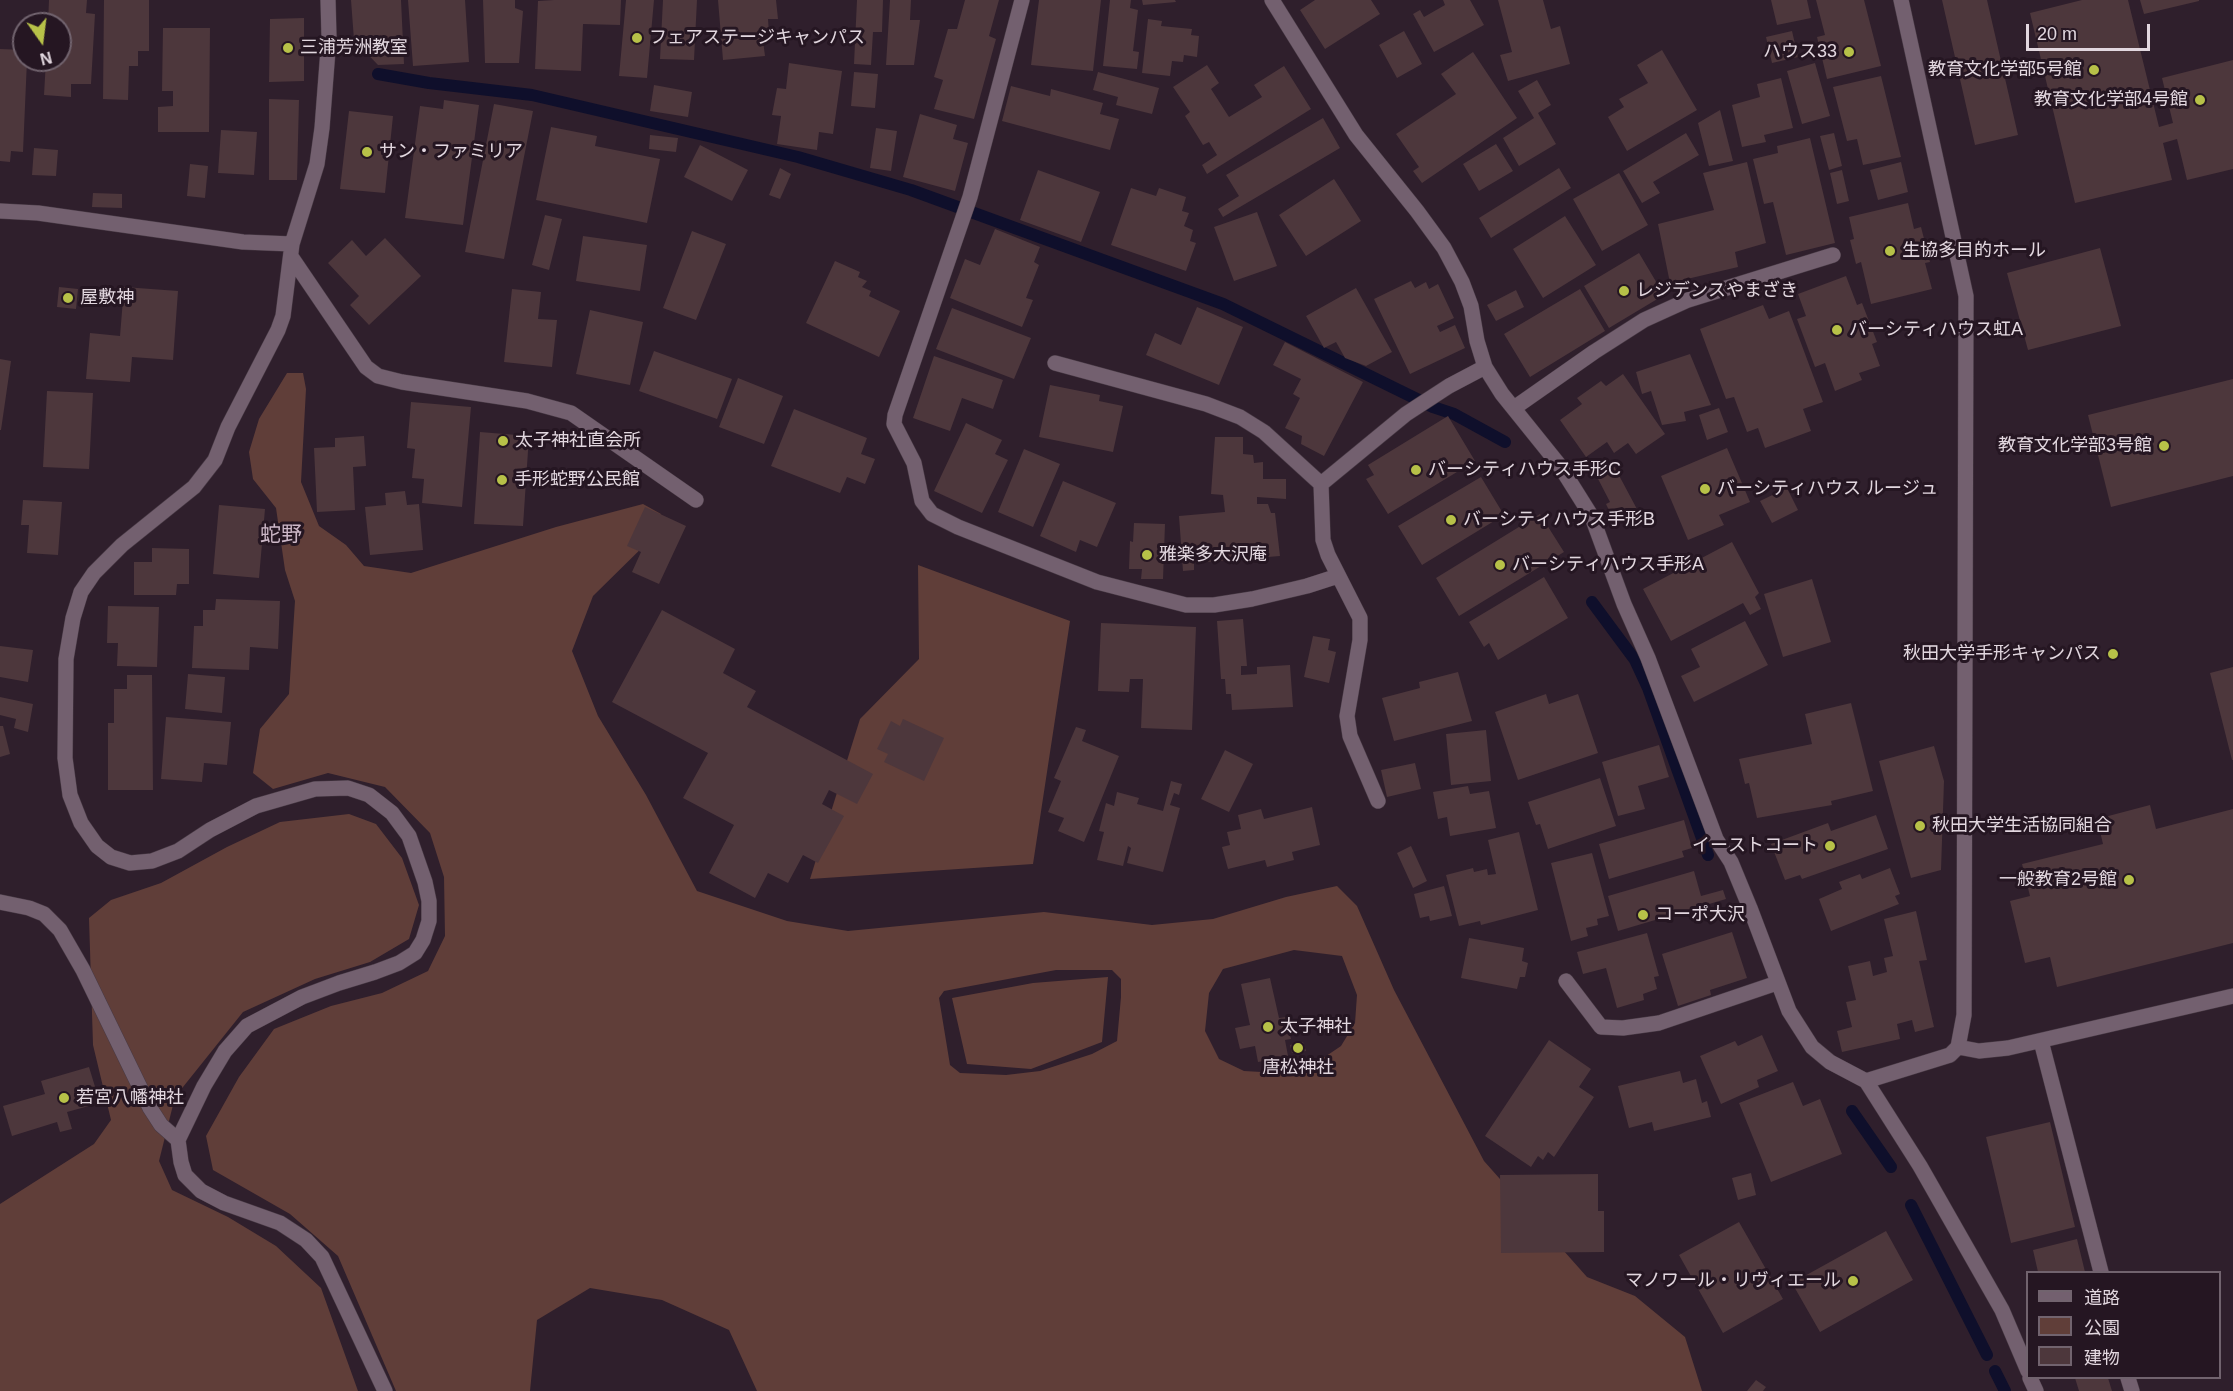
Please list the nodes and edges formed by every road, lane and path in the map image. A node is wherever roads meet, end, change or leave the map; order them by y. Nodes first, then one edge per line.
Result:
1 (328, 0) edge
2 (1022, 0) edge
3 (1272, 0) edge
4 (1901, 0) edge
5 (0, 211) edge
6 (292, 251) junction
7 (1833, 255) dead end
8 (1055, 363) dead end
9 (1485, 368) junction
10 (1514, 408) junction
11 (1321, 484) junction
12 (696, 500) dead end
13 (1338, 576) junction
14 (1378, 801) dead end
15 (0, 902) edge
16 (1566, 981) dead end
17 (1777, 983) junction
18 (2233, 996) edge
19 (2041, 1041) junction
20 (1958, 1047) junction
21 (1866, 1081) junction
22 (178, 1140) junction
23 (2101, 1271) edge
24 (2026, 1367) edge
25 (385, 1391) edge

1 - 6 street
2 - 13 street
3 - 9 street
4 - 20 street
5 - 6 street
6 - 12 street
6 - 22 street
7 - 10 street
8 - 11 street
9 - 10 street
9 - 11 street
10 - 17 street
11 - 13 street
13 - 14 street
15 - 22 street
16 - 17 street
17 - 21 street
18 - 19 street
19 - 20 street
19 - 23 street
20 - 21 street
21 - 24 street
22 - 25 street

